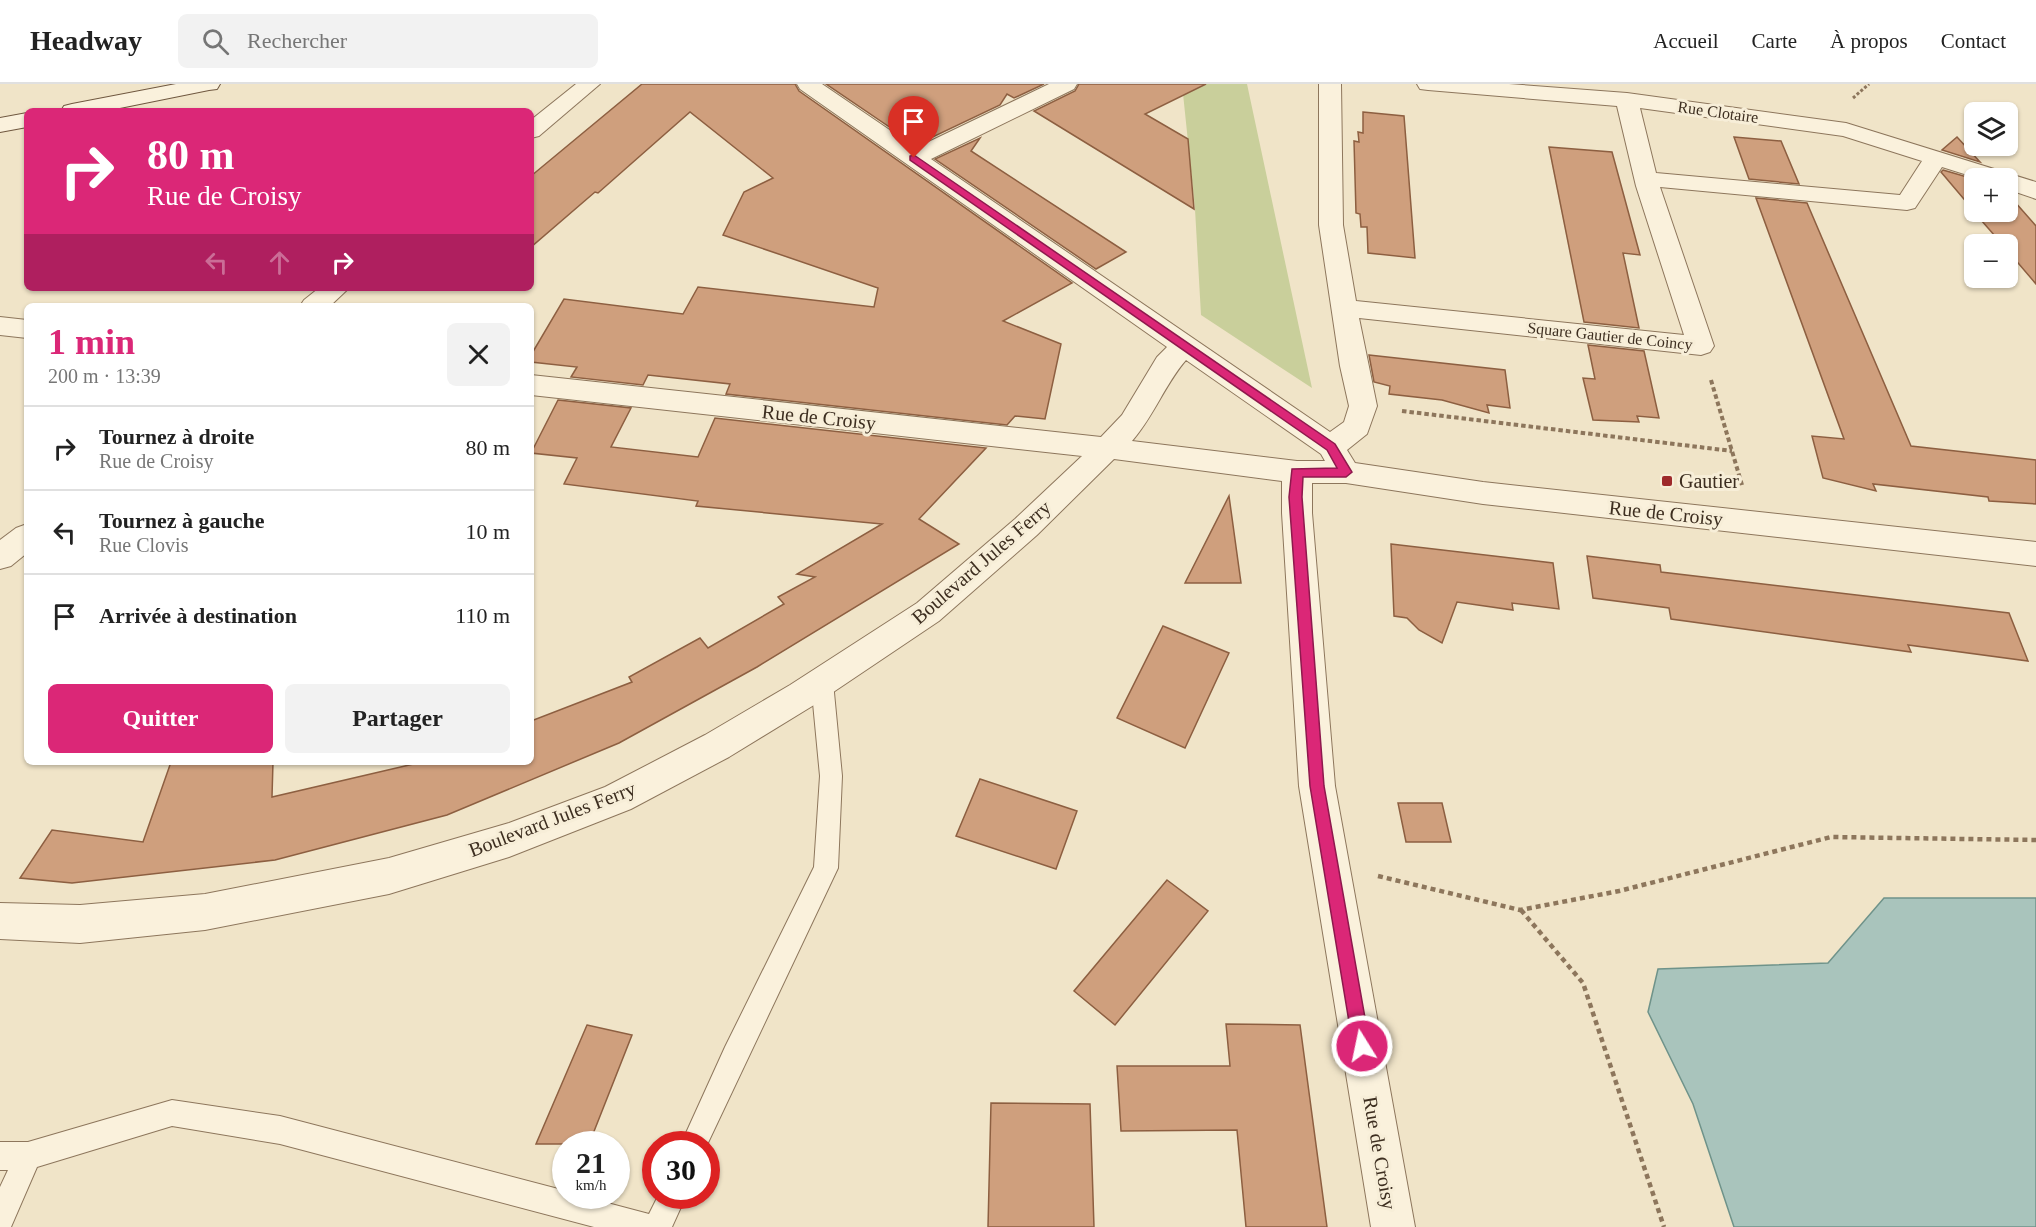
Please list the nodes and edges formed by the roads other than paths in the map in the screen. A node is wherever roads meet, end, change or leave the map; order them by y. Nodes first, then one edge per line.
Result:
1 (210, 84) edge
2 (590, 84) edge
3 (808, 84) edge
4 (1066, 84) edge
5 (1330, 84) edge
6 (1428, 84) edge
7 (1627, 100) junction
8 (87, 108) edge
9 (24, 121) edge
10 (0, 125) edge
11 (534, 129) edge
12 (914, 158) junction
13 (1936, 158) junction
14 (1968, 168) edge
15 (1647, 183) junction
16 (2018, 184) edge
17 (2036, 192) edge
18 (332, 291) edge
19 (317, 303) edge
20 (1345, 309) junction
21 (0, 326) edge
22 (24, 329) edge
23 (1184, 345) junction
24 (534, 385) edge
25 (1331, 447) junction
26 (1108, 448) junction
27 (1297, 472) junction
28 (1346, 472) junction
29 (24, 538) edge
30 (2036, 554) edge
31 (0, 557) edge
32 (822, 682) junction
33 (0, 921) edge
34 (700, 1131) edge
35 (0, 1156) edge
36 (28, 1156) junction
37 (666, 1209) edge
38 (0, 1219) edge
39 (647, 1227) edge
40 (658, 1227) edge
41 (1393, 1227) edge

1 - 8 street
2 - 11 street
3 - 12 street
4 - 12 street
5 - 20 street
6 - 7 street, Rue Clotaire
7 - 13 street, Rue Clotaire
7 - 15 street, Square Gautier de Coincy
9 - 10 street
12 - 23 street
13 - 14 street, Rue Clotaire
13 - 15 street
15 - 20 street, Square Gautier de Coincy
16 - 17 street
18 - 19 street
20 - 25 street
21 - 22 street
23 - 25 street
23 - 26 street
24 - 26 street, Rue de Croisy
25 - 28 street
26 - 27 street, Rue de Croisy
26 - 32 street, Boulevard Jules Ferry
27 - 28 street, Rue de Croisy
27 - 41 street, Rue de Croisy
28 - 30 street, Rue de Croisy
29 - 31 street
32 - 33 street, Boulevard Jules Ferry
32 - 34 lane
35 - 36 lane
36 - 38 lane
36 - 39 lane
37 - 40 lane

